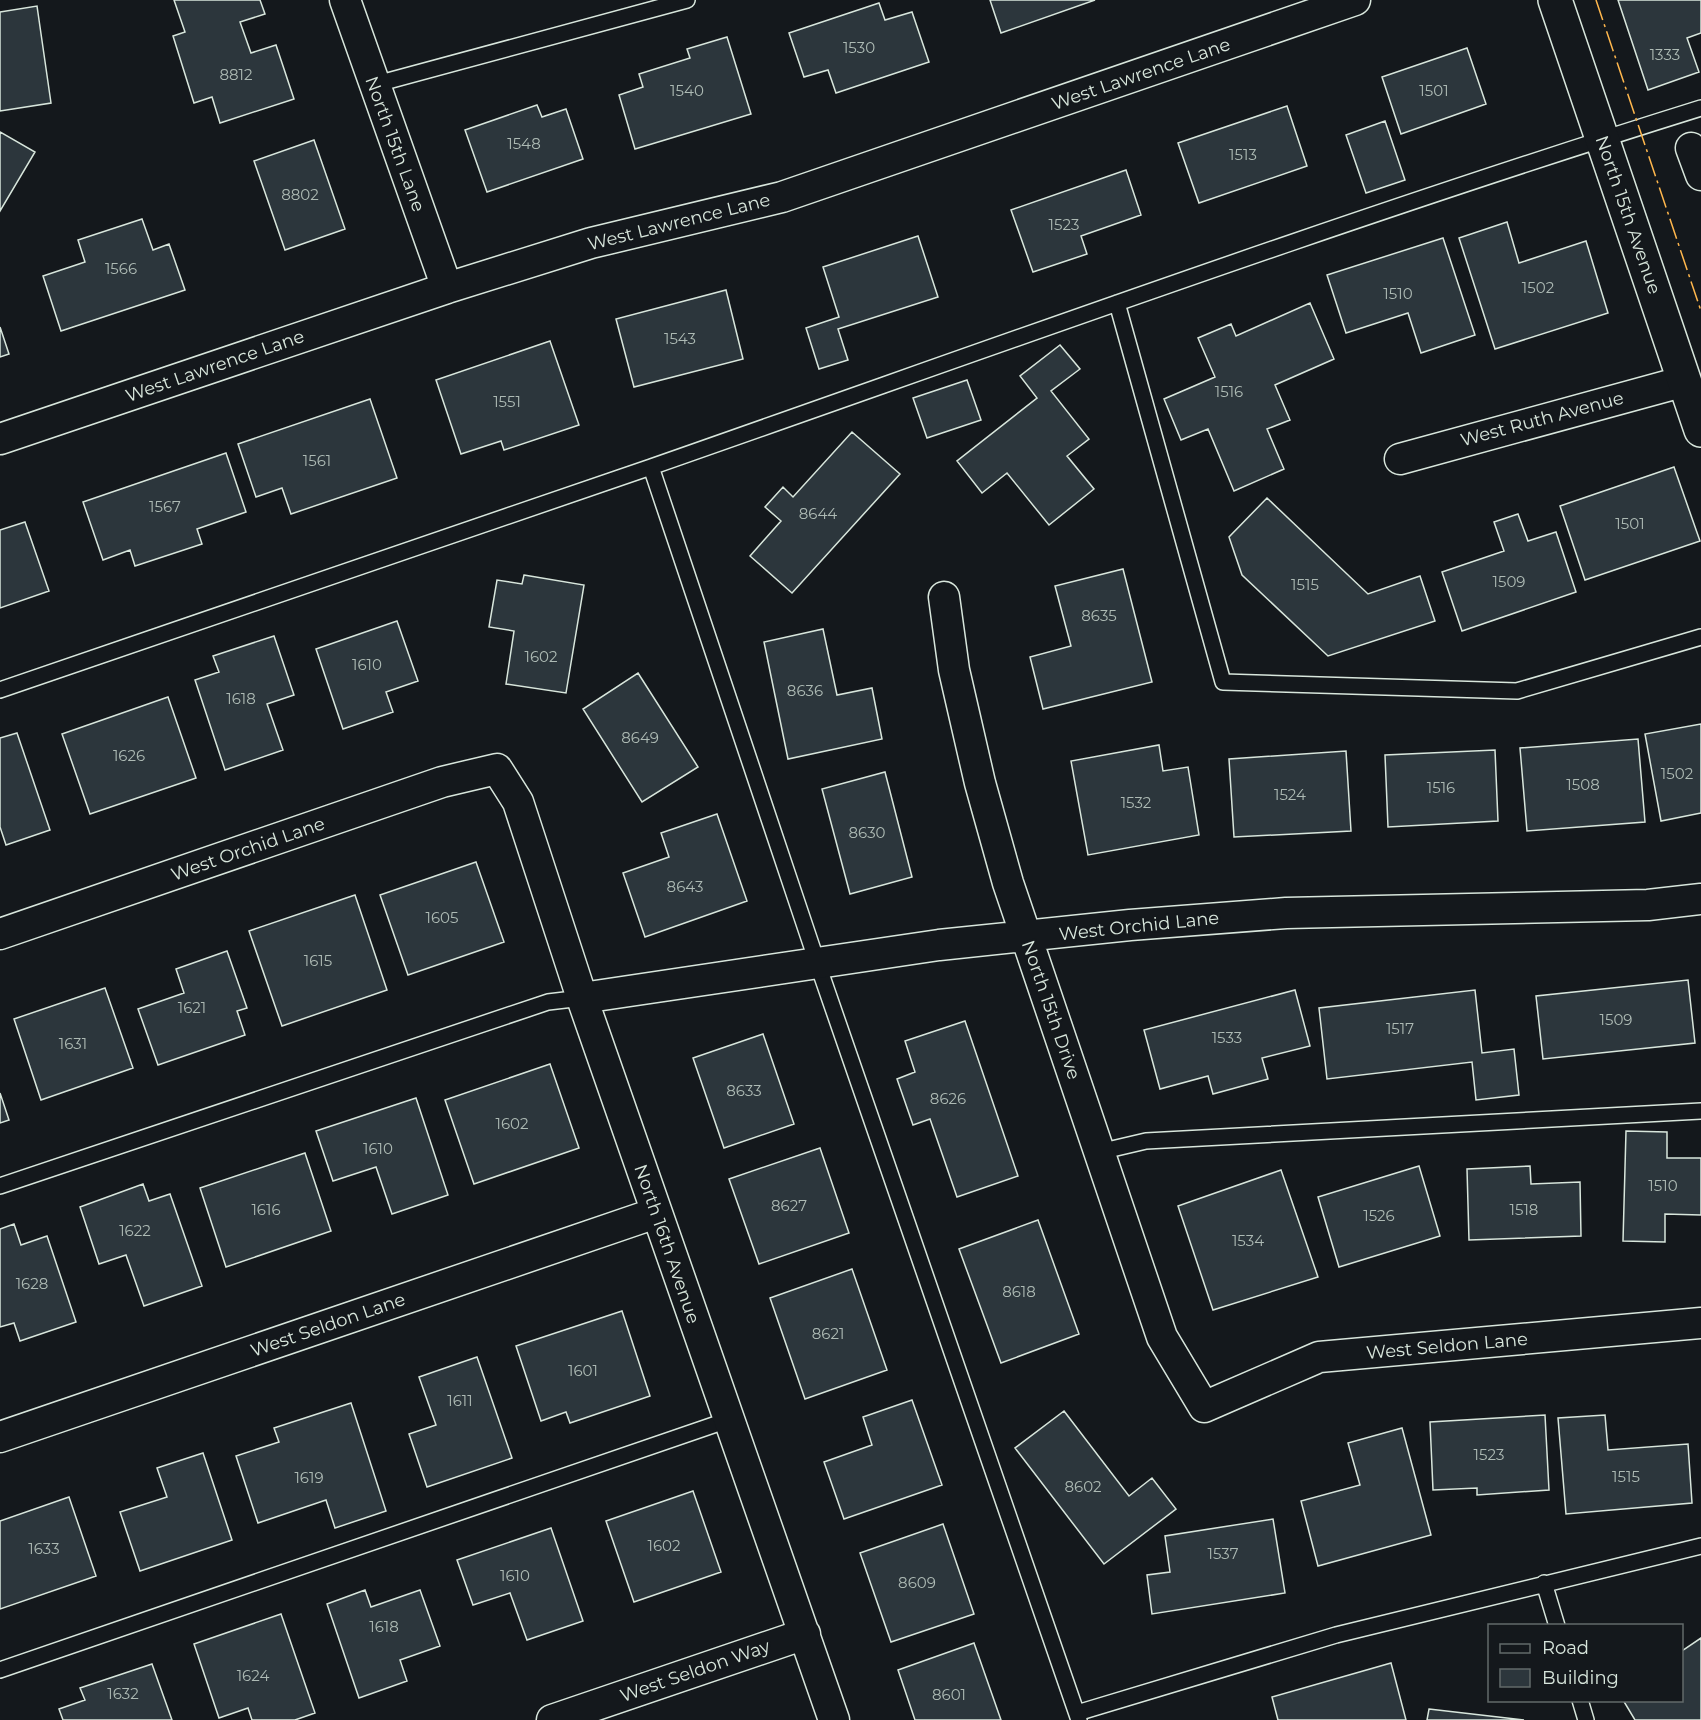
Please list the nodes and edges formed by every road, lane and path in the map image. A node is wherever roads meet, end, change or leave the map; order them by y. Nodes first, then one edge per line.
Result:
1 (345, 0) edge
2 (687, 0) edge
3 (1355, 0) edge
4 (1555, 0) edge
5 (373, 85) junction
6 (1701, 108) edge
7 (1601, 138) junction
8 (447, 288) junction
9 (1117, 303) junction
10 (1685, 381) junction
11 (1701, 430) edge
12 (0, 439) edge
13 (1400, 459) dead end
14 (651, 467) junction
15 (944, 597) dead end
16 (1701, 637) edge
17 (0, 690) edge
18 (497, 769) joint
19 (1701, 900) edge
20 (0, 934) edge
21 (1027, 938) junction
22 (817, 962) junction
23 (582, 999) junction
24 (1701, 1111) edge
25 (1099, 1152) junction
26 (0, 1186) edge
27 (656, 1213) junction
28 (1701, 1323) edge
29 (1204, 1407) joint
30 (728, 1420) junction
31 (0, 1437) edge
32 (1701, 1545) edge
33 (1544, 1582) junction
34 (1556, 1624) edge
35 (805, 1634) junction
36 (0, 1670) edge
37 (1580, 1702) edge
38 (1078, 1717) edge
39 (552, 1720) edge
40 (834, 1720) edge
41 (1586, 1720) edge

1 - 5 street, North 15th Lane
2 - 5 lane
3 - 8 street, West Lawrence Lane
4 - 7 street, North 15th Avenue
5 - 8 street, North 15th Lane
6 - 7 lane
7 - 9 lane
7 - 10 street, North 15th Avenue
8 - 12 street, West Lawrence Lane
9 - 14 lane
9 - 16 lane
10 - 11 street, North 15th Avenue
10 - 13 street, West Ruth Avenue
14 - 17 lane
14 - 22 lane
15 - 21 street, North 15th Drive
18 - 20 street, West Orchid Lane
18 - 23 street, North 16th Avenue
19 - 21 street, West Orchid Lane
21 - 22 street, West Orchid Lane
21 - 25 street, North 15th Drive
22 - 23 street, West Orchid Lane
22 - 38 lane
23 - 26 lane
23 - 27 street, North 16th Avenue
24 - 25 lane
25 - 29 street, North 15th Drive
27 - 30 street, North 16th Avenue
27 - 31 street, West Seldon Lane
28 - 29 street, West Seldon Lane
30 - 35 street, North 16th Avenue
30 - 36 lane
32 - 33 lane
33 - 34 lane
33 - 38 lane
35 - 39 street, West Seldon Way
35 - 40 street, North 16th Avenue
37 - 41 lane

